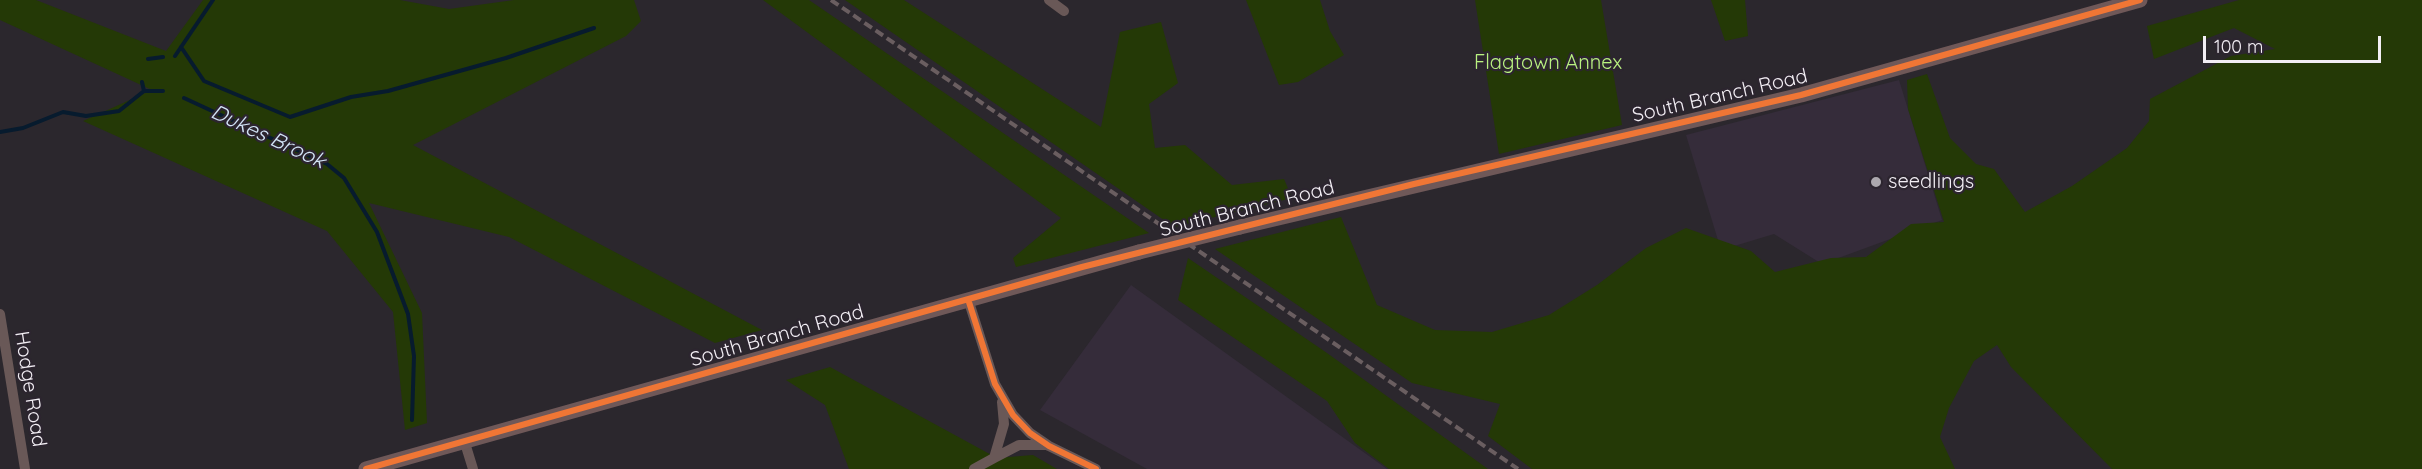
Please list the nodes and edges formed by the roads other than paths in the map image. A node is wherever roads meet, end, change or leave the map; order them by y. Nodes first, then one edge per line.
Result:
1 (1050, 0) edge
2 (2140, 0) edge
3 (1064, 11) dead end
4 (968, 299) junction
5 (0, 314) edge
6 (1002, 398) junction
7 (465, 443) junction
8 (1049, 446) junction
9 (994, 458) junction
10 (25, 469) edge
11 (366, 469) edge
12 (473, 469) edge
13 (974, 469) edge
14 (1096, 469) edge

1 - 3 street
2 - 4 street, South Branch Road, bridge
4 - 6 street
4 - 7 street, South Branch Road
5 - 10 street, Hodge Road
6 - 8 street
6 - 9 street
7 - 11 street, South Branch Road
7 - 12 street
8 - 9 street
8 - 14 street
9 - 13 street

